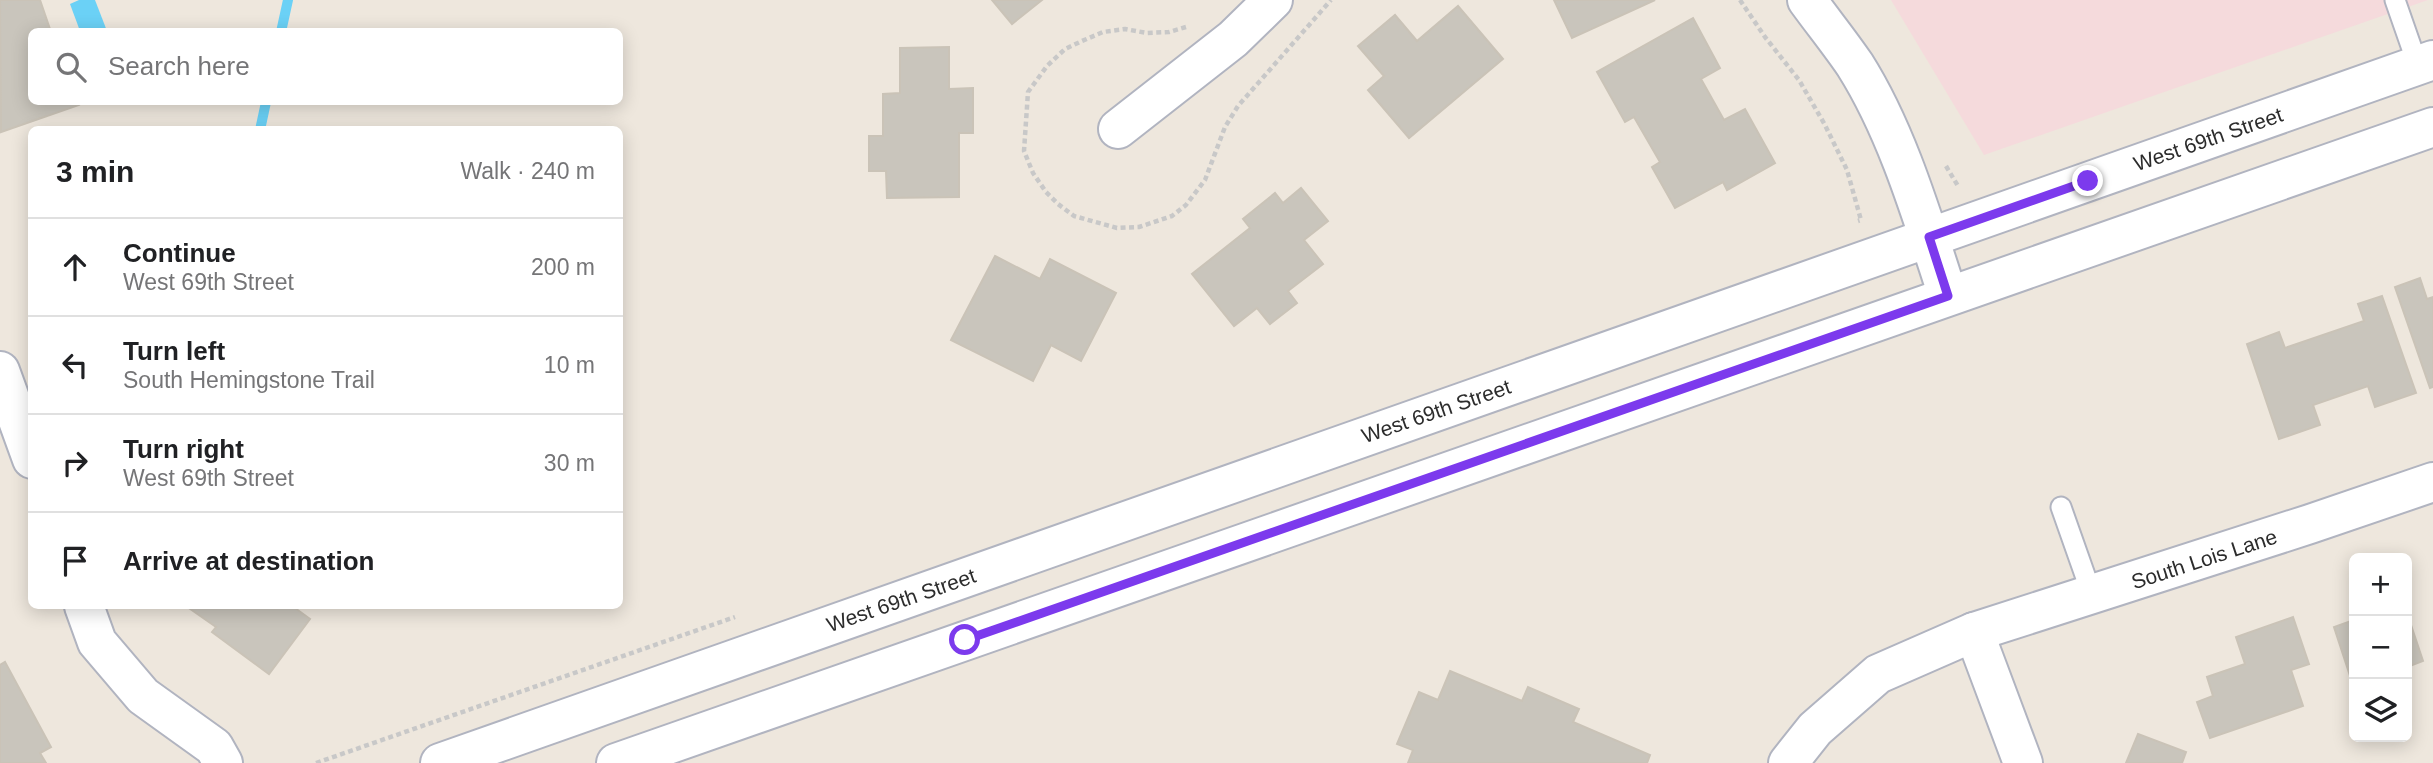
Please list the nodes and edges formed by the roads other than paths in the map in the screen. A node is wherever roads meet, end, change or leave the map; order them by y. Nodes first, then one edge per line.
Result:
1 (1273, 0) edge
2 (1807, 0) edge
3 (2395, 0) edge
4 (2426, 63) edge
5 (2433, 127) edge
6 (1118, 129) dead end
7 (1929, 237) junction
8 (1948, 296) junction
9 (0, 372) edge
10 (28, 448) edge
11 (2433, 482) edge
12 (2061, 508) dead end
13 (2092, 595) junction
14 (85, 609) edge
15 (1974, 632) junction
16 (223, 763) edge
17 (440, 763) edge
18 (617, 763) edge
19 (1788, 763) edge
20 (2023, 763) edge

1 - 6 main road
2 - 7 main road
3 - 4 lane
4 - 7 main road, West 69th Street
5 - 8 main road
7 - 8 main road
7 - 17 main road, West 69th Street
8 - 18 main road
9 - 10 main road
11 - 13 main road, South Lois Lane
12 - 13 lane
13 - 15 main road, South Lois Lane
14 - 16 main road
15 - 19 main road, South Lois Lane
15 - 20 main road

